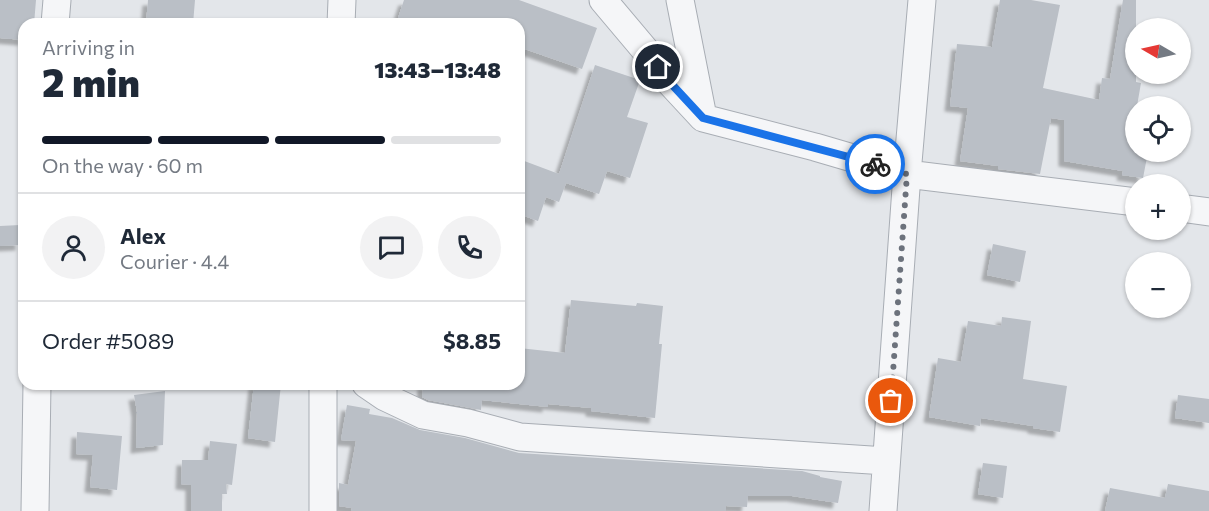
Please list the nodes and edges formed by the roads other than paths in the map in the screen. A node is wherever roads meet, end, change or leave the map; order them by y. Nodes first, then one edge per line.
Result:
1 (57, 0) edge
2 (342, 0) edge
3 (603, 0) edge
4 (680, 0) edge
5 (922, 0) edge
6 (56, 18) edge
7 (341, 18) edge
8 (703, 118) junction
9 (907, 174) junction
10 (1125, 201) edge
11 (1191, 210) edge
12 (1209, 212) edge
13 (37, 390) edge
14 (323, 390) edge
15 (375, 390) edge
16 (886, 461) junction
17 (34, 511) edge
18 (323, 511) edge
19 (883, 511) edge

1 - 6 street
2 - 7 street
3 - 8 street
4 - 8 street
5 - 9 street
8 - 9 street
9 - 10 street
9 - 16 street
11 - 12 street
13 - 17 street
14 - 18 street
15 - 16 street
16 - 19 street

